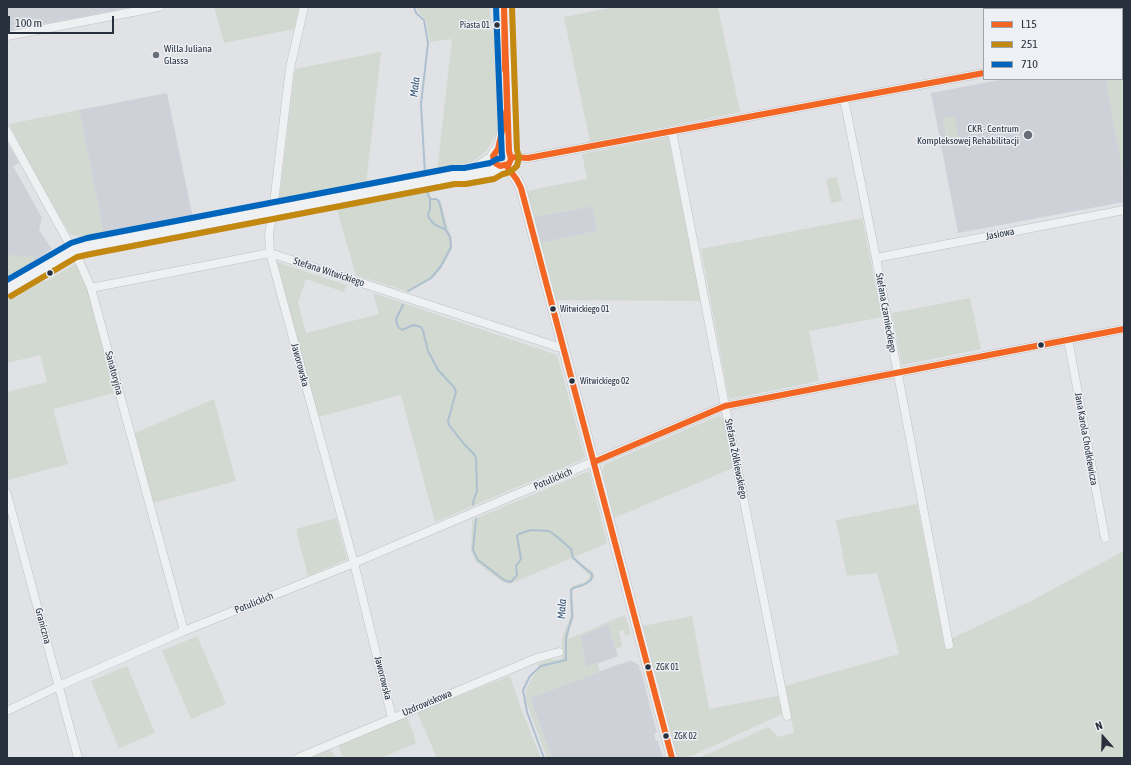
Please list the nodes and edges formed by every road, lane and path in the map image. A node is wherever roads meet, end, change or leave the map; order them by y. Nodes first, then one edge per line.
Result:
1 (159, 7) edge
2 (304, 7) edge
3 (504, 7) edge
4 (148, 8) edge
5 (7, 36) edge
6 (983, 73) edge
7 (844, 100) junction
8 (507, 109) junction
9 (7, 131) edge
10 (672, 131) junction
11 (496, 153) junction
12 (507, 160) junction
13 (454, 176) junction
14 (1124, 210) edge
15 (273, 211) junction
16 (74, 250) junction
17 (270, 253) junction
18 (876, 258) junction
19 (91, 288) junction
20 (7, 289) edge
21 (1124, 328) edge
22 (1068, 339) junction
23 (562, 346) junction
24 (897, 373) junction
25 (725, 406) junction
26 (594, 462) junction
27 (7, 494) edge
28 (1104, 538) dead end
29 (354, 563) junction
30 (184, 631) junction
31 (949, 645) dead end
32 (559, 652) dead end
33 (59, 686) junction
34 (7, 711) edge
35 (787, 716) dead end
36 (392, 718) junction
37 (78, 758) edge
38 (298, 758) edge
39 (672, 758) edge

1 - 4 street
2 - 15 street, Jaworowska
3 - 8 street
4 - 5 street
6 - 7 street
7 - 10 street
7 - 18 street, Stefana Czarnieckiego
8 - 11 street
8 - 12 street
9 - 16 street, Sanatoryjna
10 - 12 street
10 - 25 street, Stefana Żółkiewskiego
11 - 12 street
11 - 12 street
11 - 13 street
12 - 13 street
12 - 23 street
13 - 15 street
14 - 18 street, Jasiowa
15 - 16 street
15 - 17 street, Jaworowska
16 - 19 street, Sanatoryjna
16 - 20 street
17 - 19 street, Stefana Witwickiego
17 - 23 street, Stefana Witwickiego
17 - 29 street, Jaworowska
18 - 24 street, Stefana Czarnieckiego
19 - 30 street, Sanatoryjna
21 - 22 street, Potulickich
22 - 24 street, Potulickich
22 - 28 street, Jana Karola Chodkiewicza
23 - 26 street
24 - 25 street, Potulickich
24 - 31 street, Stefana Czarnieckiego
25 - 26 street, Potulickich
25 - 35 street, Stefana Żółkiewskiego
26 - 29 street, Potulickich
26 - 39 street
27 - 33 street, Graniczna
29 - 30 street, Potulickich
29 - 36 street, Jaworowska
30 - 33 street, Potulickich
32 - 36 street, Uzdrowiskowa
33 - 34 street, Potulickich
33 - 37 street, Graniczna
36 - 38 street, Uzdrowiskowa

